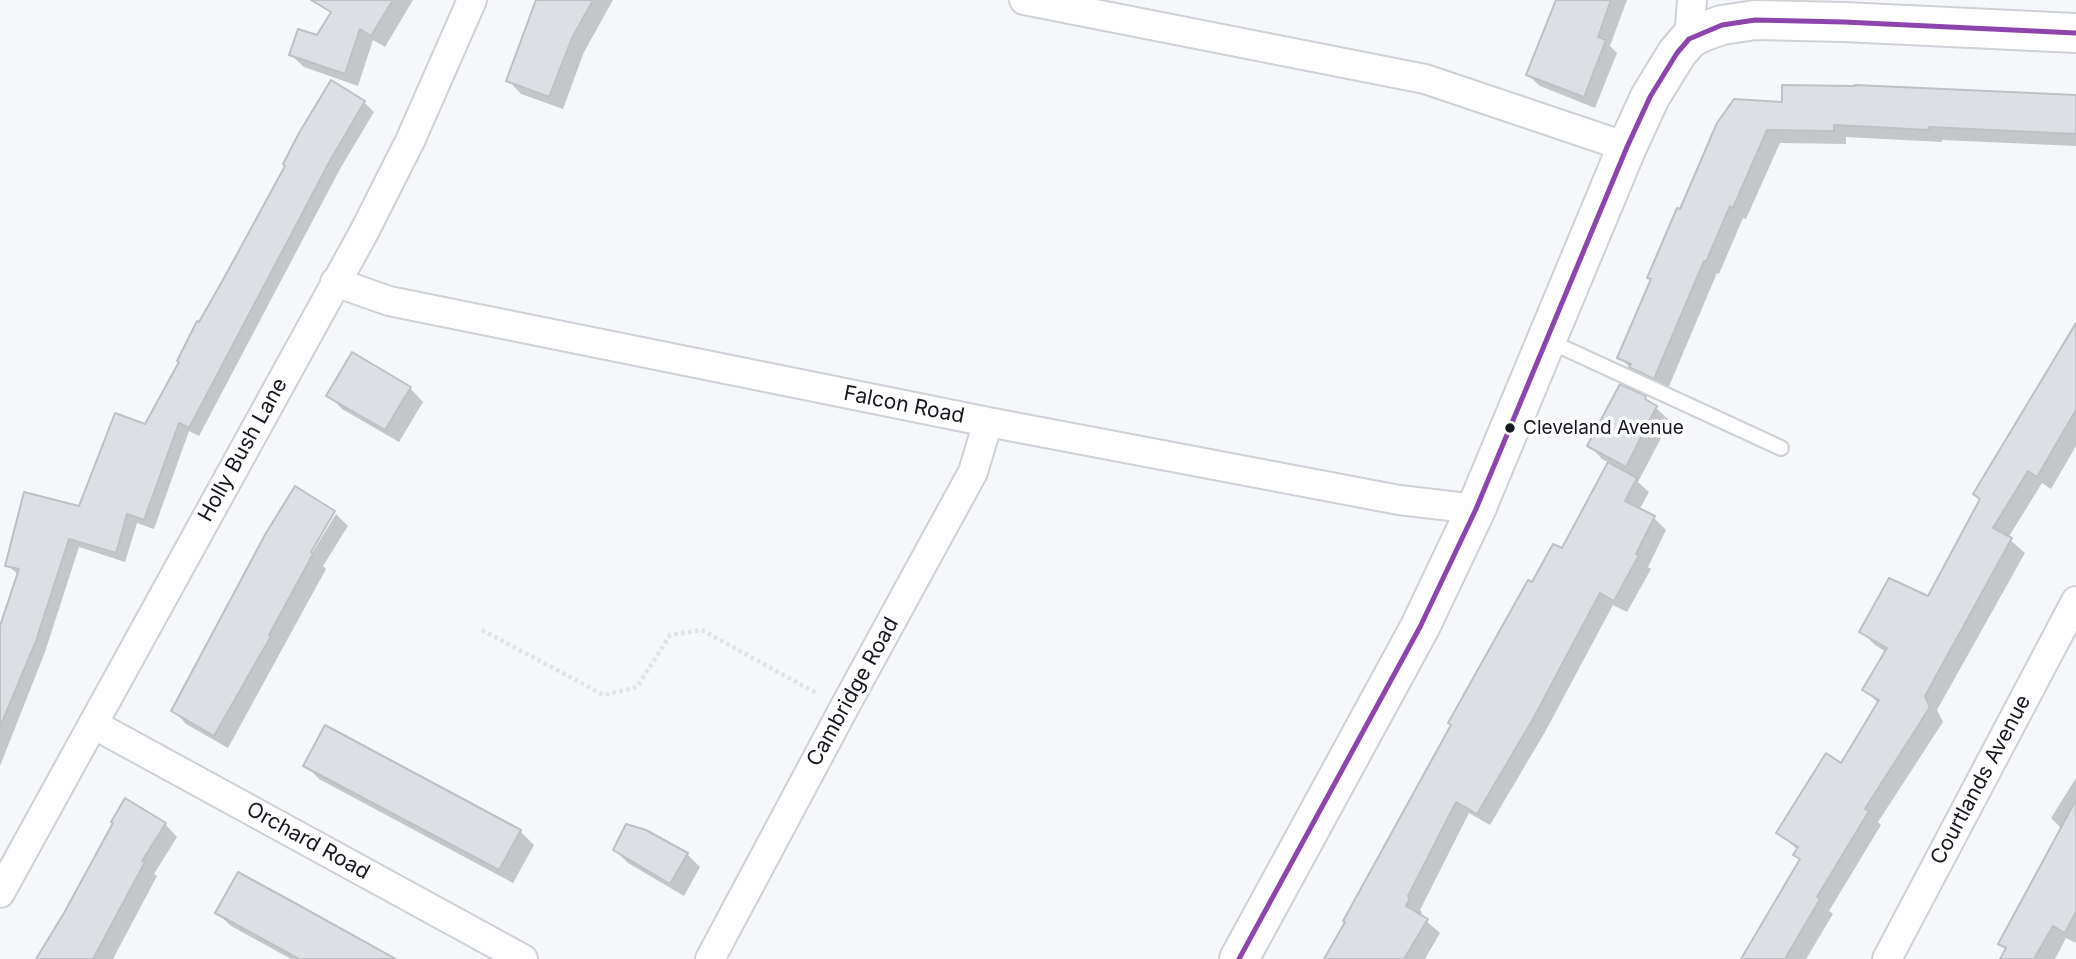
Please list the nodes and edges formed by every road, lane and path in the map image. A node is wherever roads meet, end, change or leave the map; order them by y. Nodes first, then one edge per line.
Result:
1 (472, 0) edge
2 (1024, 0) edge
3 (1692, 0) edge
4 (2076, 33) edge
5 (1689, 39) junction
6 (1627, 147) junction
7 (335, 282) junction
8 (1548, 340) junction
9 (988, 422) junction
10 (1780, 448) dead end
11 (1476, 509) junction
12 (2076, 601) edge
13 (482, 630) dead end
14 (844, 708) junction
15 (93, 724) junction
16 (3, 879) edge
17 (523, 959) edge
18 (710, 959) edge
19 (1239, 959) edge
20 (1887, 959) edge

1 - 7 street, Holly Bush Lane
2 - 6 street
3 - 5 street
4 - 5 street
5 - 6 street
6 - 8 street
7 - 9 street, Falcon Road
7 - 15 street, Holly Bush Lane
8 - 10 lane
8 - 11 street
9 - 11 street, Falcon Road
9 - 14 street, Cambridge Road
11 - 19 street
12 - 20 street, Courtlands Avenue
13 - 14 path
14 - 18 street, Cambridge Road
15 - 16 street, Holly Bush Lane
15 - 17 street, Orchard Road

